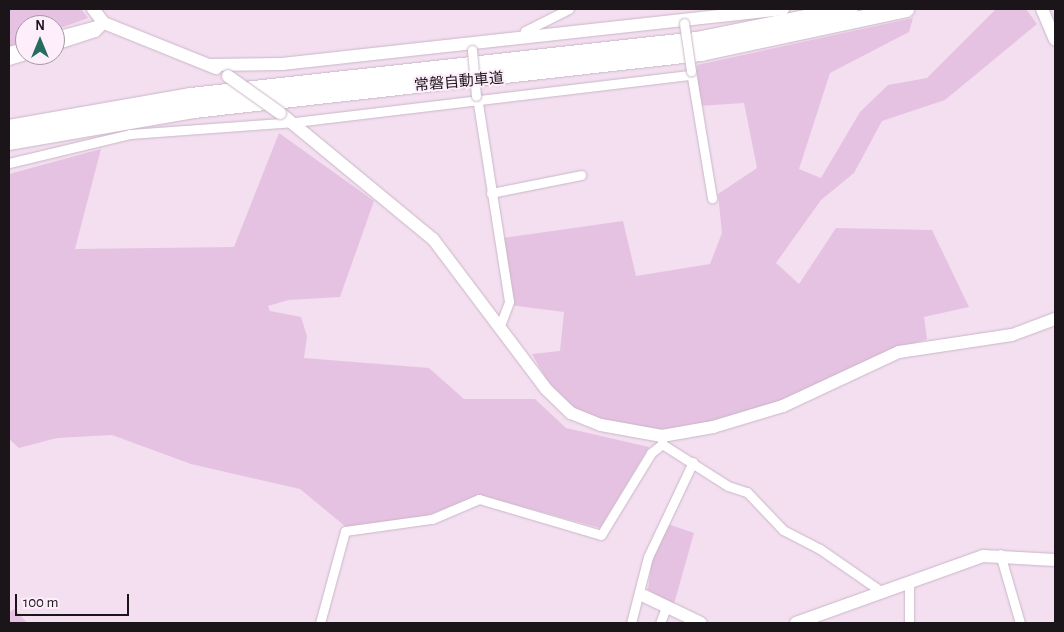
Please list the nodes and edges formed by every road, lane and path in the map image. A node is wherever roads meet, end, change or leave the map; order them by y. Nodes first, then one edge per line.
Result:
1 (93, 9) edge
2 (569, 9) edge
3 (783, 9) edge
4 (850, 9) edge
5 (906, 9) edge
6 (1042, 9) edge
7 (710, 12) edge
8 (684, 21) junction
9 (104, 23) junction
10 (65, 33) edge
11 (523, 38) junction
12 (1055, 39) edge
13 (65, 42) edge
14 (472, 46) junction
15 (211, 65) junction
16 (691, 73) junction
17 (477, 99) junction
18 (118, 121) junction
19 (295, 122) junction
20 (9, 128) edge
21 (9, 142) edge
22 (9, 152) edge
23 (9, 163) edge
24 (581, 175) dead end
25 (491, 193) junction
26 (712, 198) dead end
27 (1055, 319) edge
28 (500, 326) junction
29 (662, 440) junction
30 (692, 462) junction
31 (1000, 554) junction
32 (1055, 560) edge
33 (908, 582) junction
34 (882, 592) junction
35 (642, 595) junction
36 (666, 607) junction
37 (320, 623) edge
38 (631, 623) edge
39 (660, 623) edge
40 (701, 623) edge
41 (796, 623) edge
42 (909, 623) edge
43 (1020, 623) edge

1 - 9 street
2 - 11 street
3 - 7 street
4 - 20 highway, 常磐自動車道
5 - 18 highway, 常磐自動車道
6 - 12 street
7 - 8 street
8 - 11 street
8 - 16 street, bridge
9 - 10 street
9 - 13 street
9 - 15 street
11 - 14 street
14 - 15 street
14 - 17 street, bridge
15 - 19 street, bridge
16 - 17 street
16 - 26 street
17 - 19 street
17 - 25 street
18 - 21 highway, 常磐自動車道
18 - 22 highway
19 - 23 street
19 - 28 street
24 - 25 street
25 - 28 street
27 - 29 street
28 - 29 street
29 - 30 street
29 - 37 street
30 - 34 street
30 - 35 street
31 - 32 street
31 - 33 street
31 - 43 street
33 - 34 street
33 - 42 street
34 - 41 street
35 - 36 street
35 - 38 street
36 - 39 street
36 - 40 street

